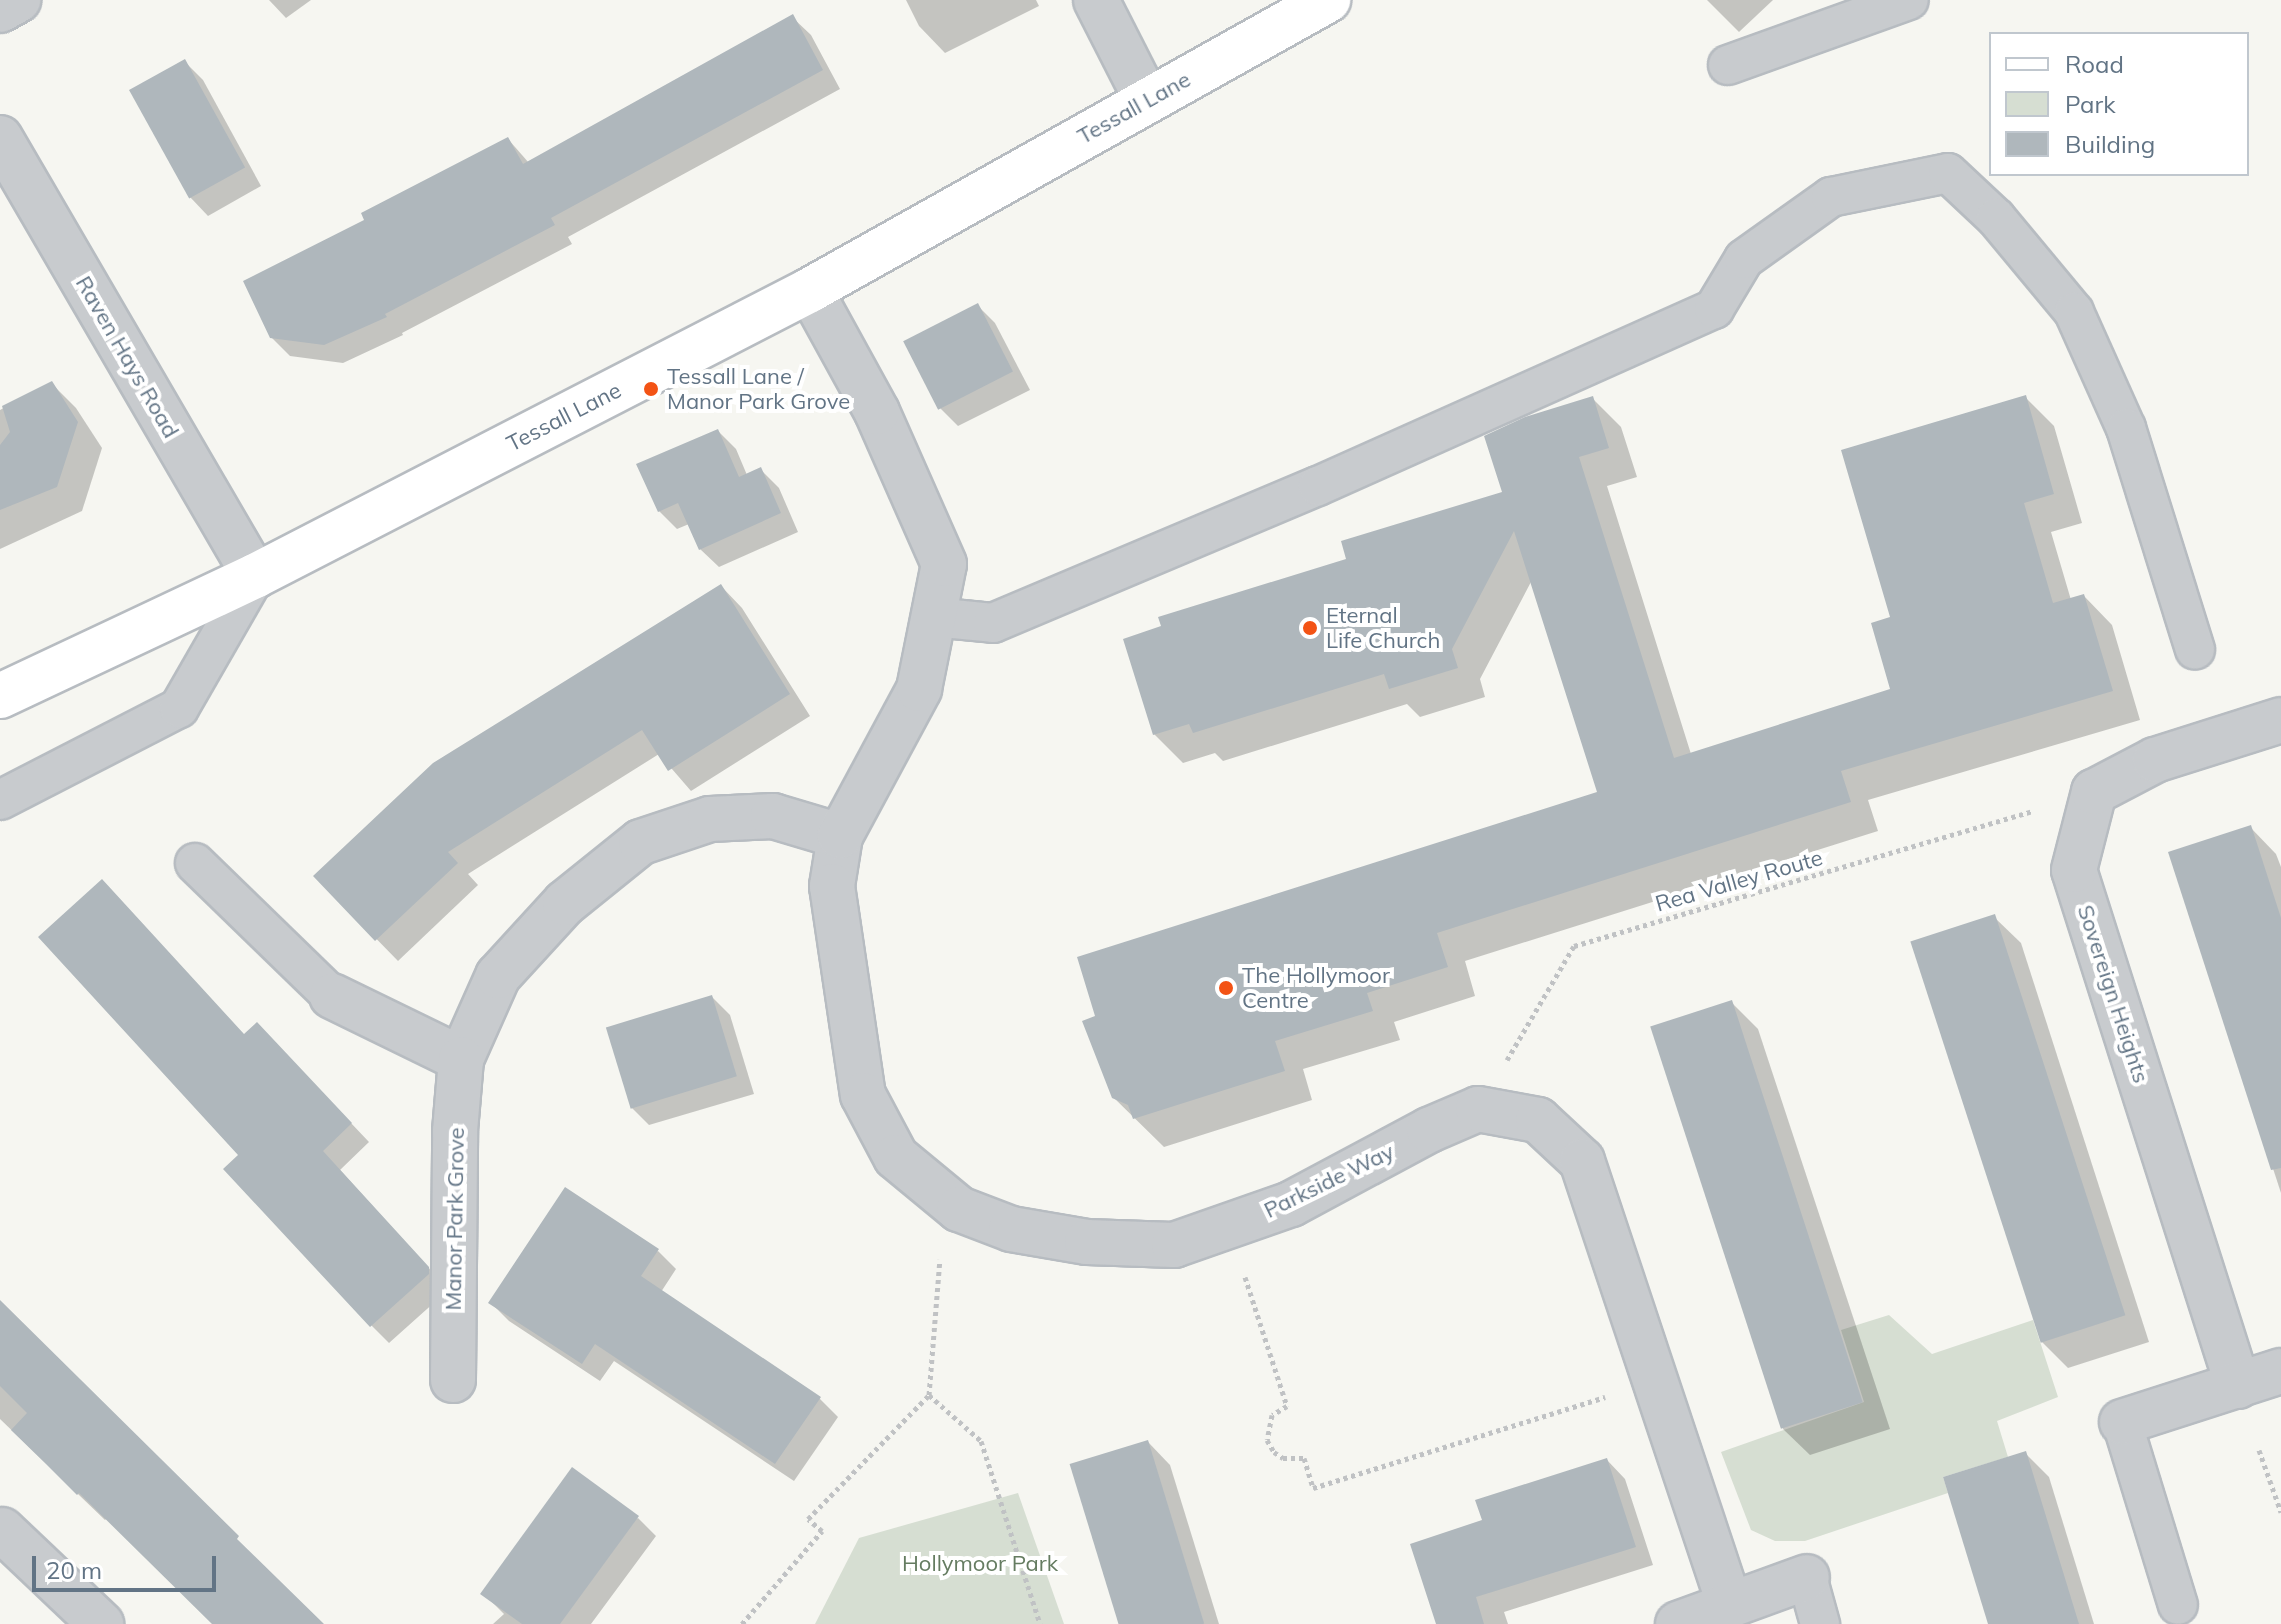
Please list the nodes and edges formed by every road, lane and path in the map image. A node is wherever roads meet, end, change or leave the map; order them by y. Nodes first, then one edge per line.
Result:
1 (18, 0) edge
2 (1096, 0) edge
3 (1328, 0) edge
4 (1909, 0) edge
5 (0, 10) edge
6 (1728, 65) dead end
7 (1147, 100) junction
8 (0, 138) edge
9 (810, 290) junction
10 (255, 576) junction
11 (933, 617) junction
12 (2195, 649) dead end
13 (0, 696) edge
14 (2281, 720) edge
15 (2094, 792) junction
16 (0, 800) edge
17 (840, 836) junction
18 (195, 863) dead end
19 (332, 996) joint
20 (461, 1059) junction
21 (1478, 1109) junction
22 (959, 1209) junction
23 (1229, 1226) junction
24 (2281, 1371) edge
25 (453, 1380) dead end
26 (1655, 1381) junction
27 (2238, 1386) junction
28 (929, 1395) junction
29 (2122, 1422) joint
30 (2259, 1450) dead end
31 (2281, 1512) edge
32 (2, 1530) edge
33 (1807, 1577) joint
34 (1729, 1604) junction
35 (2178, 1605) dead end
36 (101, 1624) edge
37 (742, 1624) edge
38 (1040, 1624) edge
39 (1678, 1624) edge
40 (1820, 1624) edge

1 - 5 street
2 - 7 street
3 - 7 street, Tessall Lane
4 - 6 lane
7 - 9 street, Tessall Lane
8 - 10 street, Raven Hays Road
9 - 10 street, Tessall Lane
9 - 11 street
10 - 13 street, Tessall Lane
10 - 16 lane
11 - 12 lane
11 - 17 street
14 - 15 street
15 - 21 path, Rea Valley Route
15 - 27 street, Sovereign Heights
17 - 20 street, Manor Park Grove
17 - 22 street, Parkside Way
18 - 19 lane
19 - 20 street
20 - 25 street, Manor Park Grove
21 - 23 street, Parkside Way
21 - 26 street
22 - 23 street, Parkside Way
22 - 28 path
23 - 26 path
24 - 27 street
26 - 34 street
27 - 29 street
28 - 37 path
28 - 38 path
29 - 35 lane
30 - 31 path
32 - 36 street
33 - 34 street
33 - 40 lane
34 - 39 street

